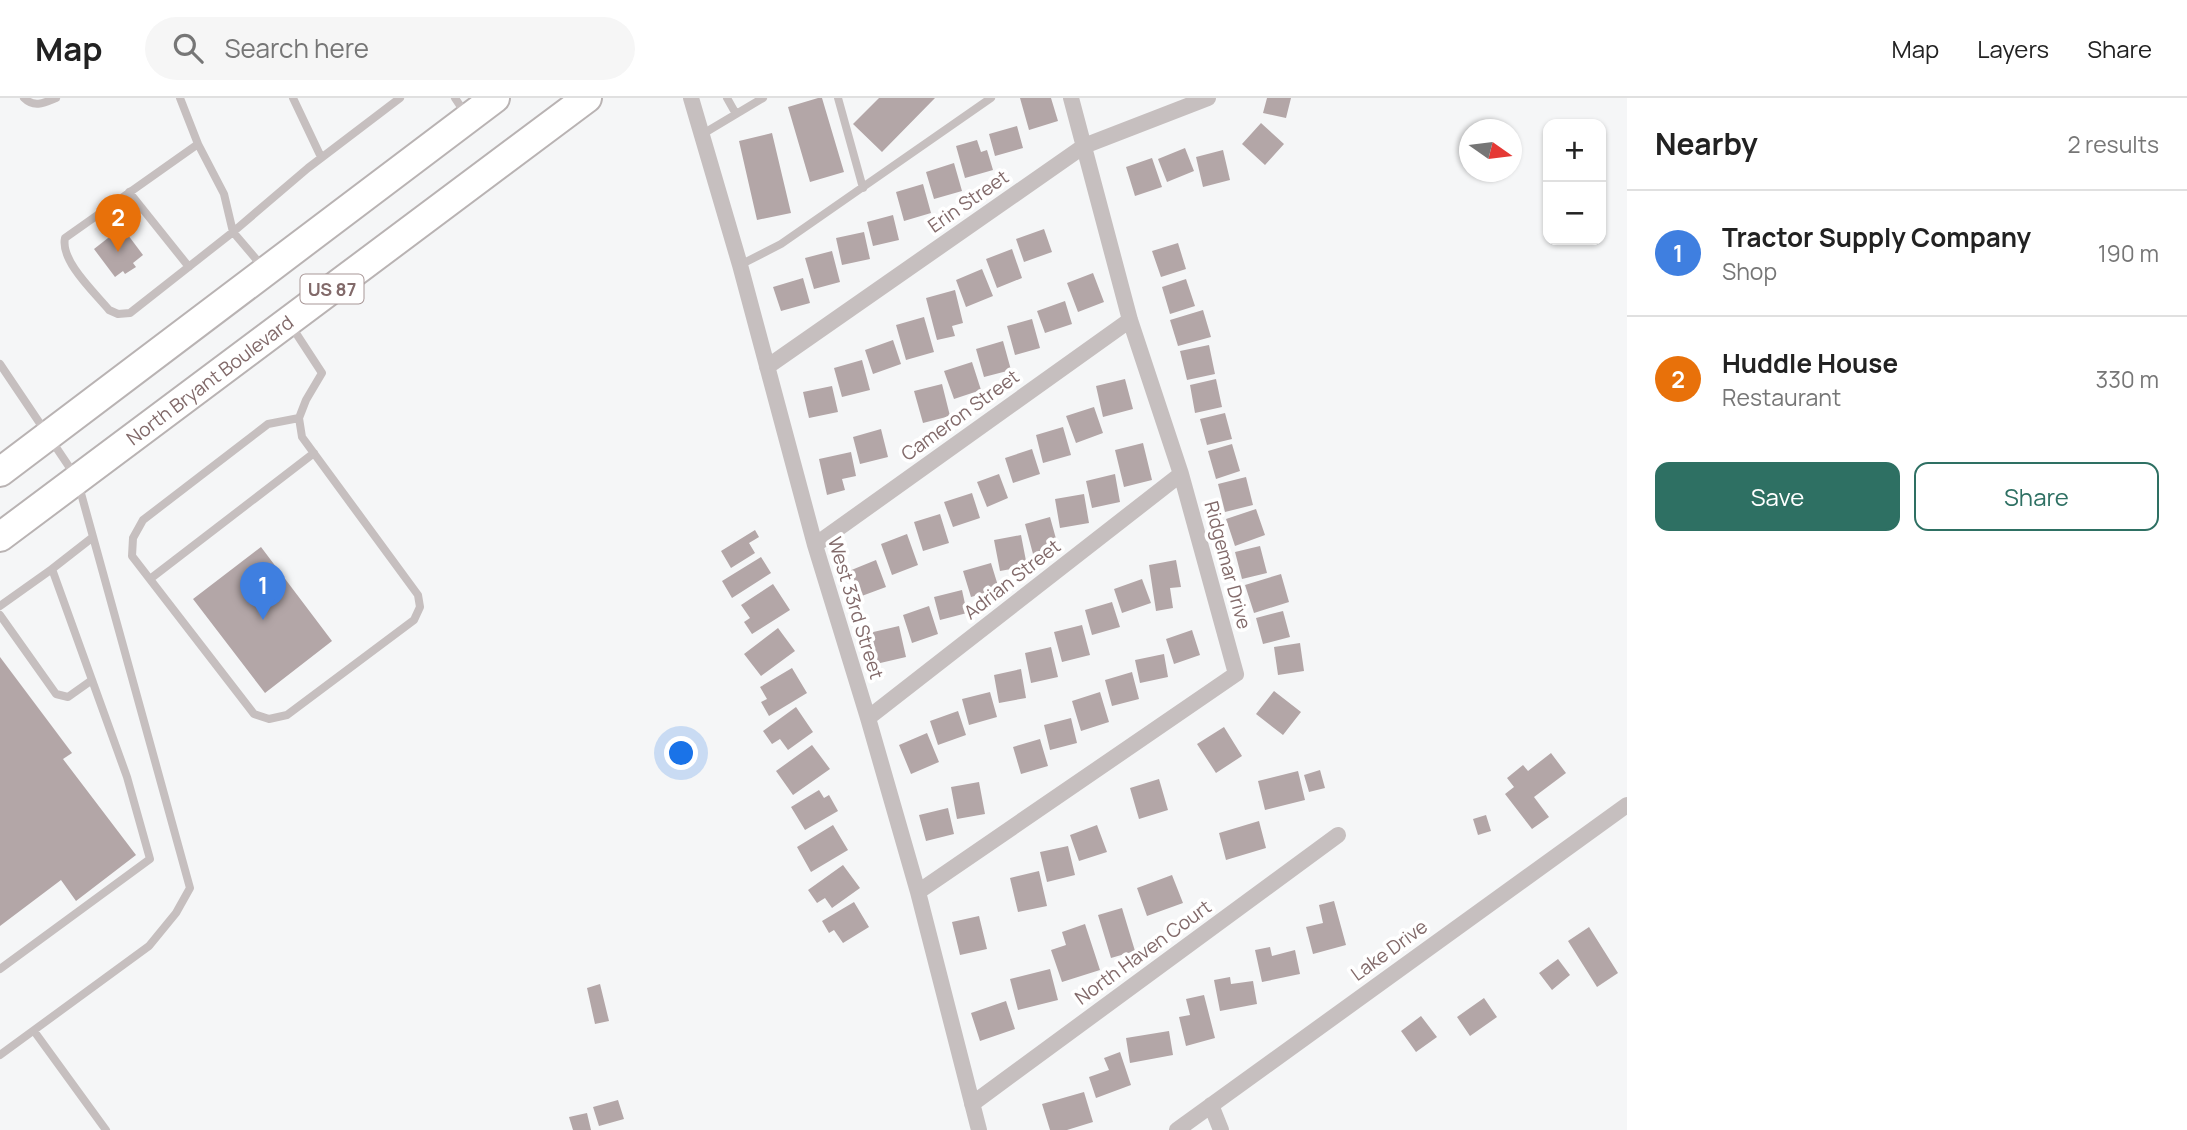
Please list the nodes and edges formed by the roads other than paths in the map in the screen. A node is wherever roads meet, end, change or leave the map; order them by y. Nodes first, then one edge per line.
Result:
1 (24, 98) edge
2 (56, 98) edge
3 (180, 98) edge
4 (293, 98) edge
5 (400, 98) edge
6 (495, 98) edge
7 (587, 98) edge
8 (691, 98) edge
9 (727, 98) edge
10 (763, 98) edge
11 (838, 98) edge
12 (991, 98) edge
13 (1071, 98) edge
14 (1208, 98) edge
15 (462, 108) edge
16 (736, 114) junction
17 (701, 135) junction
18 (198, 144) junction
19 (1084, 146) junction
20 (321, 157) junction
21 (863, 188) junction
22 (129, 192) junction
23 (233, 232) junction
24 (740, 265) junction
25 (189, 267) junction
26 (267, 271) junction
27 (1130, 320) junction
28 (289, 321) junction
29 (0, 364) edge
30 (767, 367) junction
31 (299, 418) junction
32 (48, 436) junction
33 (314, 453) junction
34 (0, 472) edge
35 (1181, 474) junction
36 (77, 479) junction
37 (0, 537) edge
38 (93, 537) junction
39 (815, 545) junction
40 (52, 569) junction
41 (150, 579) junction
42 (0, 606) edge
43 (0, 615) edge
44 (92, 680) junction
45 (868, 718) junction
46 (1627, 805) edge
47 (1338, 835) dead end
48 (918, 892) junction
49 (0, 969) edge
50 (34, 1031) junction
51 (0, 1055) edge
52 (972, 1104) junction
53 (1211, 1105) junction
54 (106, 1130) edge
55 (979, 1130) edge
56 (1177, 1130) edge
57 (1221, 1130) edge

1 - 2 lane
3 - 18 lane
4 - 20 lane
5 - 20 lane
6 - 15 highway, US 87
7 - 28 highway, North Bryant Boulevard / US 87
8 - 17 street, West 33rd Street
9 - 16 lane
10 - 16 lane
11 - 21 lane
12 - 21 lane
13 - 19 street, Ridgemar Drive
14 - 19 street, Erin Street
15 - 26 highway, US 87
16 - 17 lane
17 - 24 street, West 33rd Street
18 - 22 lane
18 - 23 lane
19 - 27 street, Ridgemar Drive
19 - 30 street, Erin Street
20 - 23 lane
21 - 24 lane
22 - 25 lane
22 - 25 lane
23 - 25 lane
23 - 26 lane
24 - 30 street, West 33rd Street
26 - 32 highway, US 87
27 - 35 street, Ridgemar Drive
27 - 39 street, Cameron Street
28 - 31 lane
28 - 36 highway, North Bryant Boulevard / US 87
29 - 32 lane
30 - 39 street, West 33rd Street
31 - 33 lane
31 - 41 lane
32 - 34 highway, US 87
32 - 36 lane
33 - 41 lane
33 - 41 lane
35 - 45 street, Adrian Street
35 - 48 street, Ridgemar Drive
36 - 37 highway, North Bryant Boulevard / US 87
36 - 38 lane
38 - 40 lane
38 - 50 lane
39 - 45 street, West 33rd Street
40 - 42 lane
40 - 44 lane
43 - 44 lane
44 - 49 lane
45 - 48 street, West 33rd Street
46 - 53 street, Lake Drive
47 - 52 street, North Haven Court
48 - 52 street, West 33rd Street
50 - 51 lane
50 - 54 lane
52 - 55 street, West 33rd Street
53 - 56 street, Lake Drive
53 - 57 street

